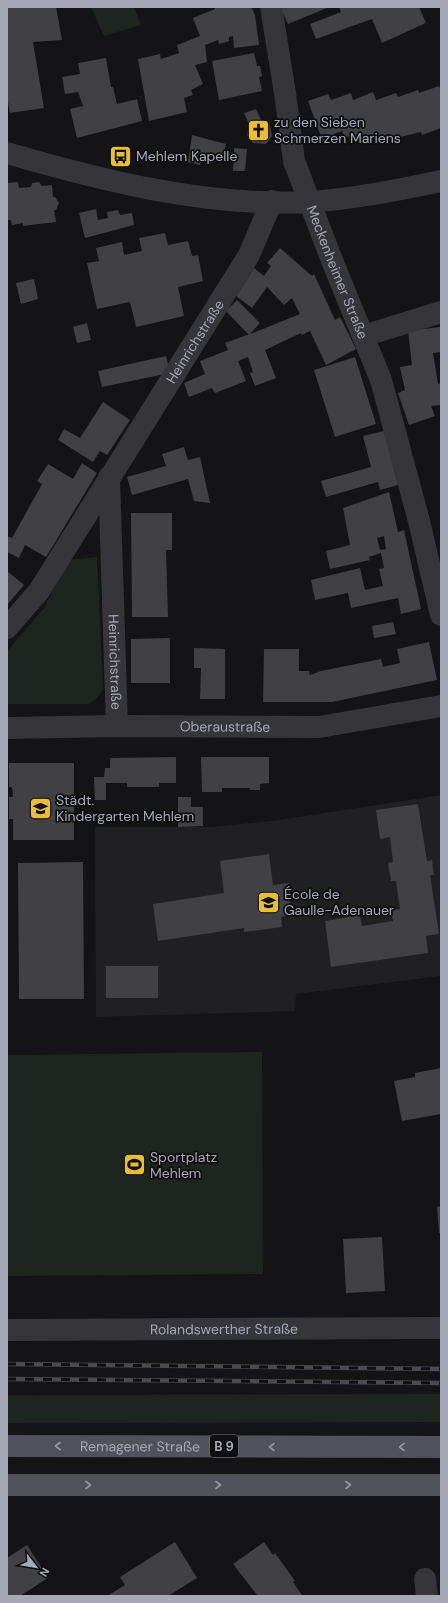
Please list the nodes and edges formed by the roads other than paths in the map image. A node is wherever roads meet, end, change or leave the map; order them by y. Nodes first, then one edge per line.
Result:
1 (271, 7) edge
2 (7, 153) edge
3 (36, 161) junction
4 (7, 164) edge
5 (441, 181) edge
6 (272, 201) junction
7 (309, 202) junction
8 (441, 312) edge
9 (363, 336) junction
10 (109, 477) junction
11 (441, 616) edge
12 (7, 628) edge
13 (441, 706) edge
14 (117, 726) junction
15 (7, 728) edge
16 (441, 1328) edge
17 (7, 1330) edge
18 (7, 1446) edge
19 (441, 1447) edge
20 (7, 1485) edge
21 (441, 1485) edge

1 - 7 street
2 - 3 street, Meckenheimer Straße
3 - 4 street
3 - 6 street, Meckenheimer Straße
5 - 7 street
6 - 7 street, Meckenheimer Straße
6 - 10 street, Heinrichstraße
7 - 9 street, Meckenheimer Straße
8 - 9 street
9 - 11 street, Meckenheimer Straße
10 - 12 street, Heinrichstraße
10 - 14 street, Heinrichstraße
13 - 14 street, Oberaustraße
14 - 15 street, Oberaustraße
16 - 17 street, Rolandswerther Straße
19 -> 18 main road, Remagener Straße / B 9
20 -> 21 main road

